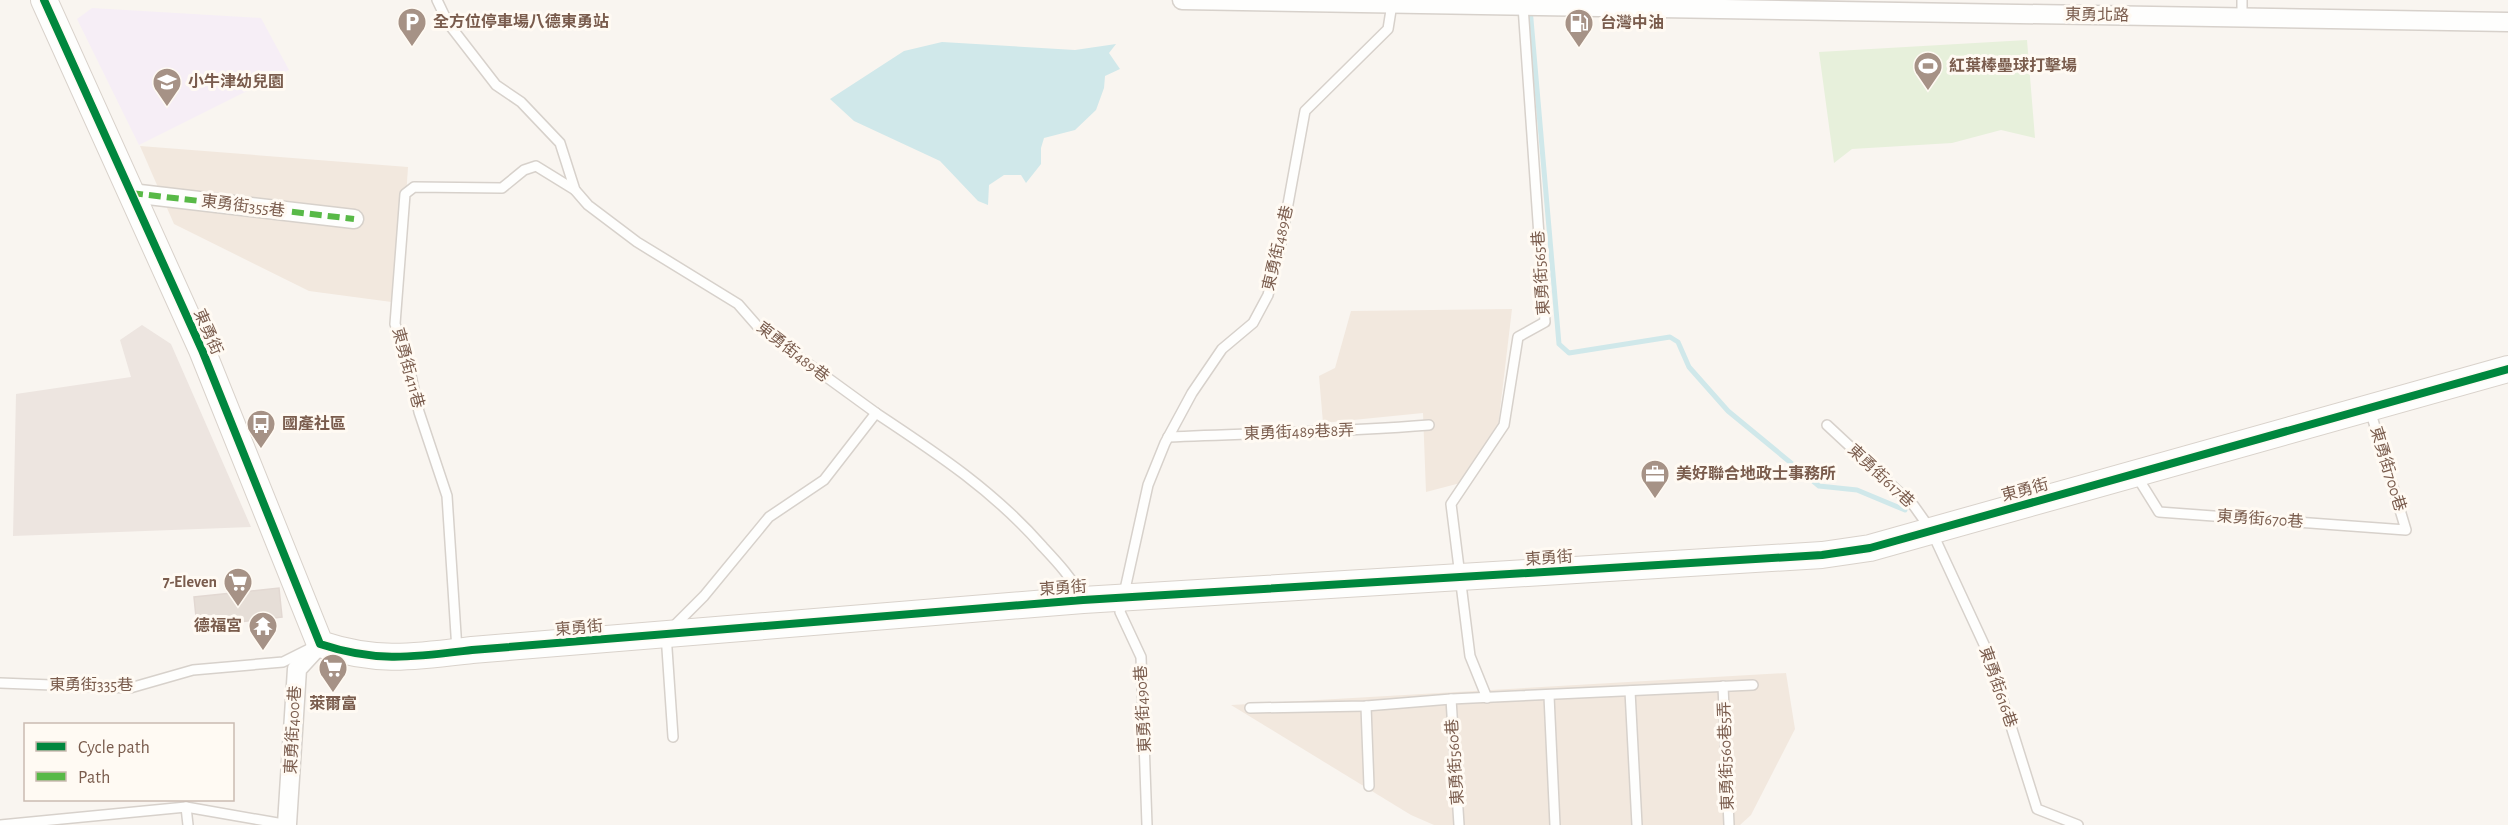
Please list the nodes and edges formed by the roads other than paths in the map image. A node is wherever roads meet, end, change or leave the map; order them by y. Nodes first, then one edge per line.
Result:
1 (44, 0) edge
2 (437, 0) edge
3 (1182, 0) edge
4 (1438, 2) edge
5 (1596, 3) edge
6 (1392, 4) junction
7 (1530, 6) junction
8 (2242, 9) edge
9 (2508, 22) edge
10 (575, 190) junction
11 (131, 193) junction
12 (354, 219) dead end
13 (2498, 372) edge
14 (2370, 408) junction
15 (876, 414) junction
16 (1429, 425) dead end
17 (1827, 425) dead end
18 (1168, 437) junction
19 (2135, 473) junction
20 (1931, 530) junction
21 (2406, 530) joint
22 (1459, 578) junction
23 (1124, 597) junction
24 (1083, 600) junction
25 (666, 634) junction
26 (320, 644) junction
27 (457, 652) junction
28 (0, 683) edge
29 (1753, 685) dead end
30 (1723, 687) junction
31 (1630, 691) junction
32 (1549, 696) junction
33 (1487, 698) junction
34 (1451, 699) junction
35 (1366, 706) junction
36 (1250, 708) dead end
37 (673, 737) dead end
38 (1369, 786) dead end
39 (186, 807) junction
40 (105, 820) edge
41 (36, 823) edge
42 (268, 823) edge
43 (0, 825) edge
44 (188, 825) edge
45 (288, 825) edge
46 (1147, 825) edge
47 (1459, 825) edge
48 (1554, 825) edge
49 (1637, 825) edge
50 (1729, 825) edge
51 (2078, 825) edge

1 - 11 street, 東勇街
2 - 10 lane, 東勇街489巷
3 - 6 street, 東勇北路
4 - 6 street, 東勇北路
4 - 7 street, 東勇北路
5 - 7 street, 東勇北路
5 - 8 street, 東勇北路
6 - 18 lane, 東勇街489巷
7 - 22 lane, 東勇街565巷
8 - 9 street, 東勇北路
10 - 15 lane, 東勇街489巷
10 - 27 lane, 東勇街411巷
11 - 12 street, 東勇街355巷
11 - 26 street, 東勇街
13 - 14 street, 東勇街
14 - 19 street, 東勇街
14 - 21 lane, 東勇街700巷
15 - 24 lane, 東勇街489巷
15 - 25 lane
16 - 18 lane, 東勇街489巷8弄
17 - 20 lane, 東勇街617巷
18 - 23 lane, 東勇街489巷
19 - 20 street, 東勇街
19 - 21 lane, 東勇街670巷
20 - 22 street, 東勇街
20 - 51 lane, 東勇街616巷
22 - 23 street, 東勇街
22 - 33 lane
23 - 24 street, 東勇街
23 - 46 lane, 東勇街490巷
24 - 25 street, 東勇街
25 - 27 street, 東勇街
25 - 37 lane
26 - 27 street, 東勇街
26 - 28 lane, 東勇街335巷
26 - 45 street, 東勇街400巷
29 - 30 lane
30 - 31 lane
30 - 50 lane, 東勇街560巷5弄
31 - 32 lane
31 - 49 lane
32 - 33 lane
32 - 48 lane
33 - 34 lane
34 - 35 lane
34 - 47 lane, 東勇街560巷
35 - 36 lane
35 - 38 lane
39 - 40 lane
39 - 42 lane
39 - 44 lane
40 - 41 lane
41 - 43 lane
42 - 45 lane

